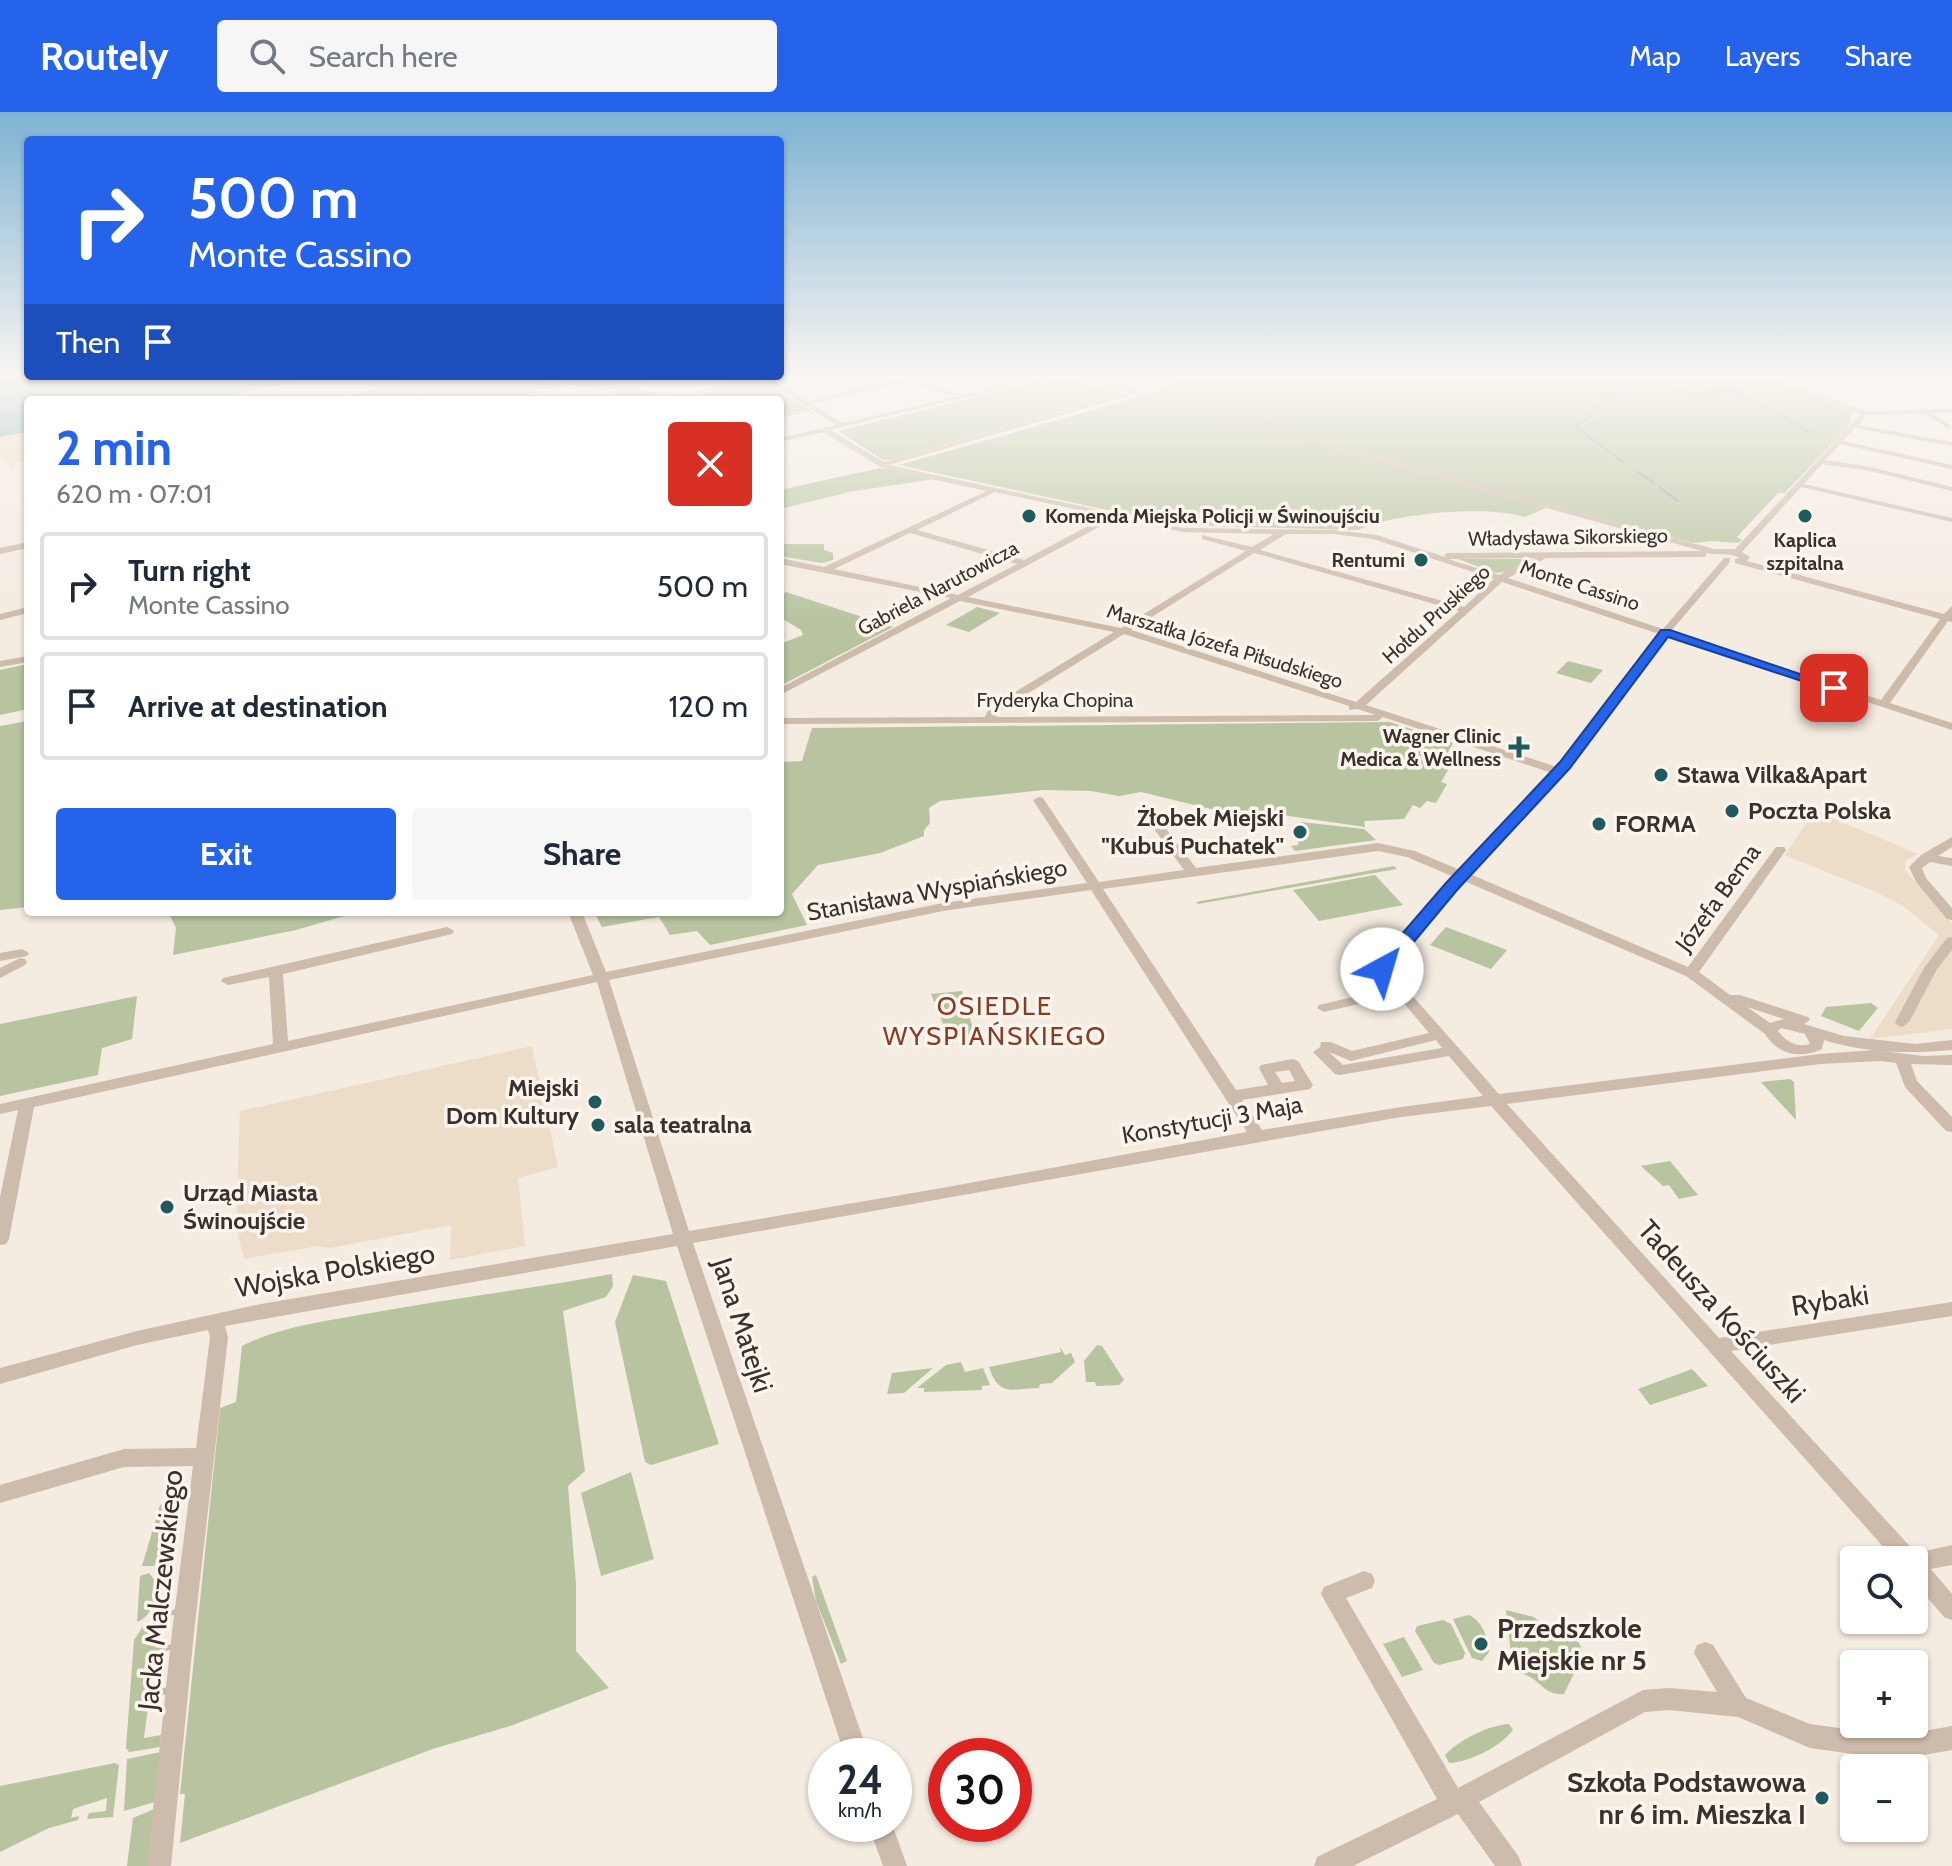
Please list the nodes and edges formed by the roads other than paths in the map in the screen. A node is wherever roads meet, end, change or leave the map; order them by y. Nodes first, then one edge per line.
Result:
1 (872, 459) edge
2 (898, 459) edge
3 (1372, 459) edge
4 (1824, 459) edge
5 (1915, 459) edge
6 (1821, 462) junction
7 (880, 464) junction
8 (1952, 467) edge
9 (1800, 485) junction
10 (1952, 489) edge
11 (994, 490) junction
12 (1114, 516) junction
13 (1952, 520) edge
14 (909, 530) junction
15 (1183, 530) junction
16 (1284, 532) junction
17 (24, 546) edge
18 (1252, 550) junction
19 (0, 551) edge
20 (1423, 553) junction
21 (1714, 553) junction
22 (1545, 556) junction
23 (1740, 556) junction
24 (1727, 560) junction
25 (784, 562) edge
26 (1024, 563) junction
27 (824, 570) junction
28 (1501, 578) junction
29 (961, 597) junction
30 (1466, 610) junction
31 (24, 611) edge
32 (1950, 615) edge
33 (0, 617) edge
34 (1122, 630) junction
35 (1665, 632) junction
36 (24, 660) edge
37 (0, 664) edge
38 (784, 690) edge
39 (1884, 704) junction
40 (1357, 710) junction
41 (990, 719) junction
42 (784, 721) edge
43 (1952, 727) edge
44 (1558, 771) junction
45 (1039, 800) dead end
46 (1144, 807) dead end
47 (1952, 841) edge
48 (1780, 850) dead end
49 (1925, 858) junction
50 (1952, 862) edge
51 (1193, 873) junction
52 (1461, 876) junction
53 (1095, 886) junction
54 (577, 916) edge
55 (1952, 916) edge
56 (447, 931) dead end
57 (1948, 944) edge
58 (0, 957) edge
59 (276, 971) junction
60 (1691, 973) junction
61 (0, 974) edge
62 (603, 978) junction
63 (228, 981) dead end
64 (1399, 990) junction
65 (1730, 998) junction
66 (1324, 1008) dead end
67 (1902, 1022) dead end
68 (1791, 1024) junction
69 (1811, 1032) junction
70 (1439, 1035) junction
71 (1773, 1035) junction
72 (1860, 1042) junction
73 (1952, 1045) edge
74 (281, 1047) junction
75 (1809, 1050) junction
76 (1453, 1051) junction
77 (1880, 1056) junction
78 (1902, 1059) junction
79 (1952, 1060) edge
80 (1788, 1063) junction
81 (1751, 1068) junction
82 (1278, 1090) dead end
83 (1232, 1096) junction
84 (1494, 1101) junction
85 (27, 1103) junction
86 (1952, 1107) edge
87 (0, 1109) edge
88 (1934, 1109) junction
89 (1952, 1127) edge
90 (1258, 1136) junction
91 (0, 1239) edge
92 (685, 1239) junction
93 (1952, 1309) edge
94 (214, 1321) junction
95 (1717, 1346) junction
96 (0, 1376) edge
97 (205, 1457) junction
98 (0, 1494) edge
99 (1896, 1546) edge
100 (1952, 1555) edge
101 (1928, 1561) edge
102 (1364, 1581) dead end
103 (1928, 1581) edge
104 (1952, 1610) edge
105 (1705, 1653) dead end
106 (1743, 1709) junction
107 (851, 1738) edge
108 (1952, 1738) edge
109 (1457, 1801) junction
110 (886, 1842) edge
111 (159, 1866) edge
112 (895, 1866) edge
113 (1326, 1866) edge
114 (1510, 1866) edge

1 - 7 street
2 - 7 street
3 - 21 street
4 - 6 street
5 - 8 street
6 - 9 street
6 - 10 street
7 - 11 street
9 - 13 street
9 - 23 street
11 - 12 street
11 - 14 street
12 - 15 street
12 - 26 street, Gabriela Narutowicza
14 - 26 street
14 - 27 street
15 - 16 street, Monte Cassino
15 - 18 street
16 - 18 street
16 - 20 street, Monte Cassino
17 - 19 street
18 - 30 street
18 - 34 street
20 - 22 street, Władysława Sikorskiego
20 - 28 street, Monte Cassino
21 - 22 street, Władysława Sikorskiego
21 - 23 street
21 - 24 street
22 - 28 street, Hołdu Pruskiego
23 - 24 street
23 - 32 street
24 - 35 street
25 - 27 street, Marszałka Józefa Piłsudskiego
26 - 29 street, Gabriela Narutowicza
27 - 29 street, Marszałka Józefa Piłsudskiego
28 - 30 street, Hołdu Pruskiego
28 - 35 street, Monte Cassino
29 - 34 street, Marszałka Józefa Piłsudskiego
29 - 38 street, Gabriela Narutowicza
30 - 40 street, Hołdu Pruskiego
31 - 33 street
32 - 39 street
34 - 40 street, Marszałka Józefa Piłsudskiego
34 - 41 street
35 - 39 street, Monte Cassino
35 - 44 street
36 - 37 street
39 - 43 street, Monte Cassino
40 - 41 street, Fryderyka Chopina
40 - 44 street, Fryderyka Chopina
41 - 42 street, Fryderyka Chopina
44 - 52 street
45 - 53 street
46 - 51 street
47 - 49 street
48 - 60 street, Józefa Bema
49 - 50 street
49 - 55 street
51 - 52 street, Stanisława Wyspiańskiego
51 - 53 street, Stanisława Wyspiańskiego
52 - 60 street, Stanisława Wyspiańskiego
52 - 64 street
53 - 62 street, Stanisława Wyspiańskiego
53 - 83 street
54 - 62 street, Jana Matejki
56 - 59 street
57 - 67 street
58 - 61 street
59 - 63 street
59 - 74 street
60 - 65 street, Stanisława Wyspiańskiego
62 - 74 street, Stanisława Wyspiańskiego
62 - 92 street, Jana Matejki
64 - 66 street
64 - 70 street, Tadeusza Kościuszki
65 - 68 street
65 - 71 street
65 - 72 street
68 - 69 street
68 - 71 street
69 - 72 street
69 - 75 street
70 - 76 street, Tadeusza Kościuszki
70 - 76 street
71 - 75 street
71 - 81 street
72 - 73 street
74 - 85 street, Stanisława Wyspiańskiego
75 - 77 street
75 - 80 street, Konstytucji 3 Maja
76 - 84 street, Tadeusza Kościuszki
77 - 78 street
77 - 80 street
78 - 79 street
78 - 88 street
80 - 81 street, Konstytucji 3 Maja
81 - 84 street, Konstytucji 3 Maja
82 - 83 street
83 - 90 street
84 - 90 street, Konstytucji 3 Maja
84 - 95 street, Tadeusza Kościuszki
85 - 87 street, Stanisława Wyspiańskiego
85 - 91 street
86 - 88 street
88 - 89 street
90 - 92 street, Konstytucji 3 Maja
92 - 94 street, Wojska Polskiego
92 - 107 street, Jana Matejki
93 - 95 street, Rybaki
94 - 96 street, Wojska Polskiego
94 - 97 street, Jacka Malczewskiego
95 - 99 street, Tadeusza Kościuszki
97 - 98 street
97 - 111 street, Jacka Malczewskiego
100 - 101 street
102 - 109 street
103 - 104 street
105 - 106 street
106 - 108 street
106 - 109 street
109 - 113 street
109 - 114 street
110 - 112 street

